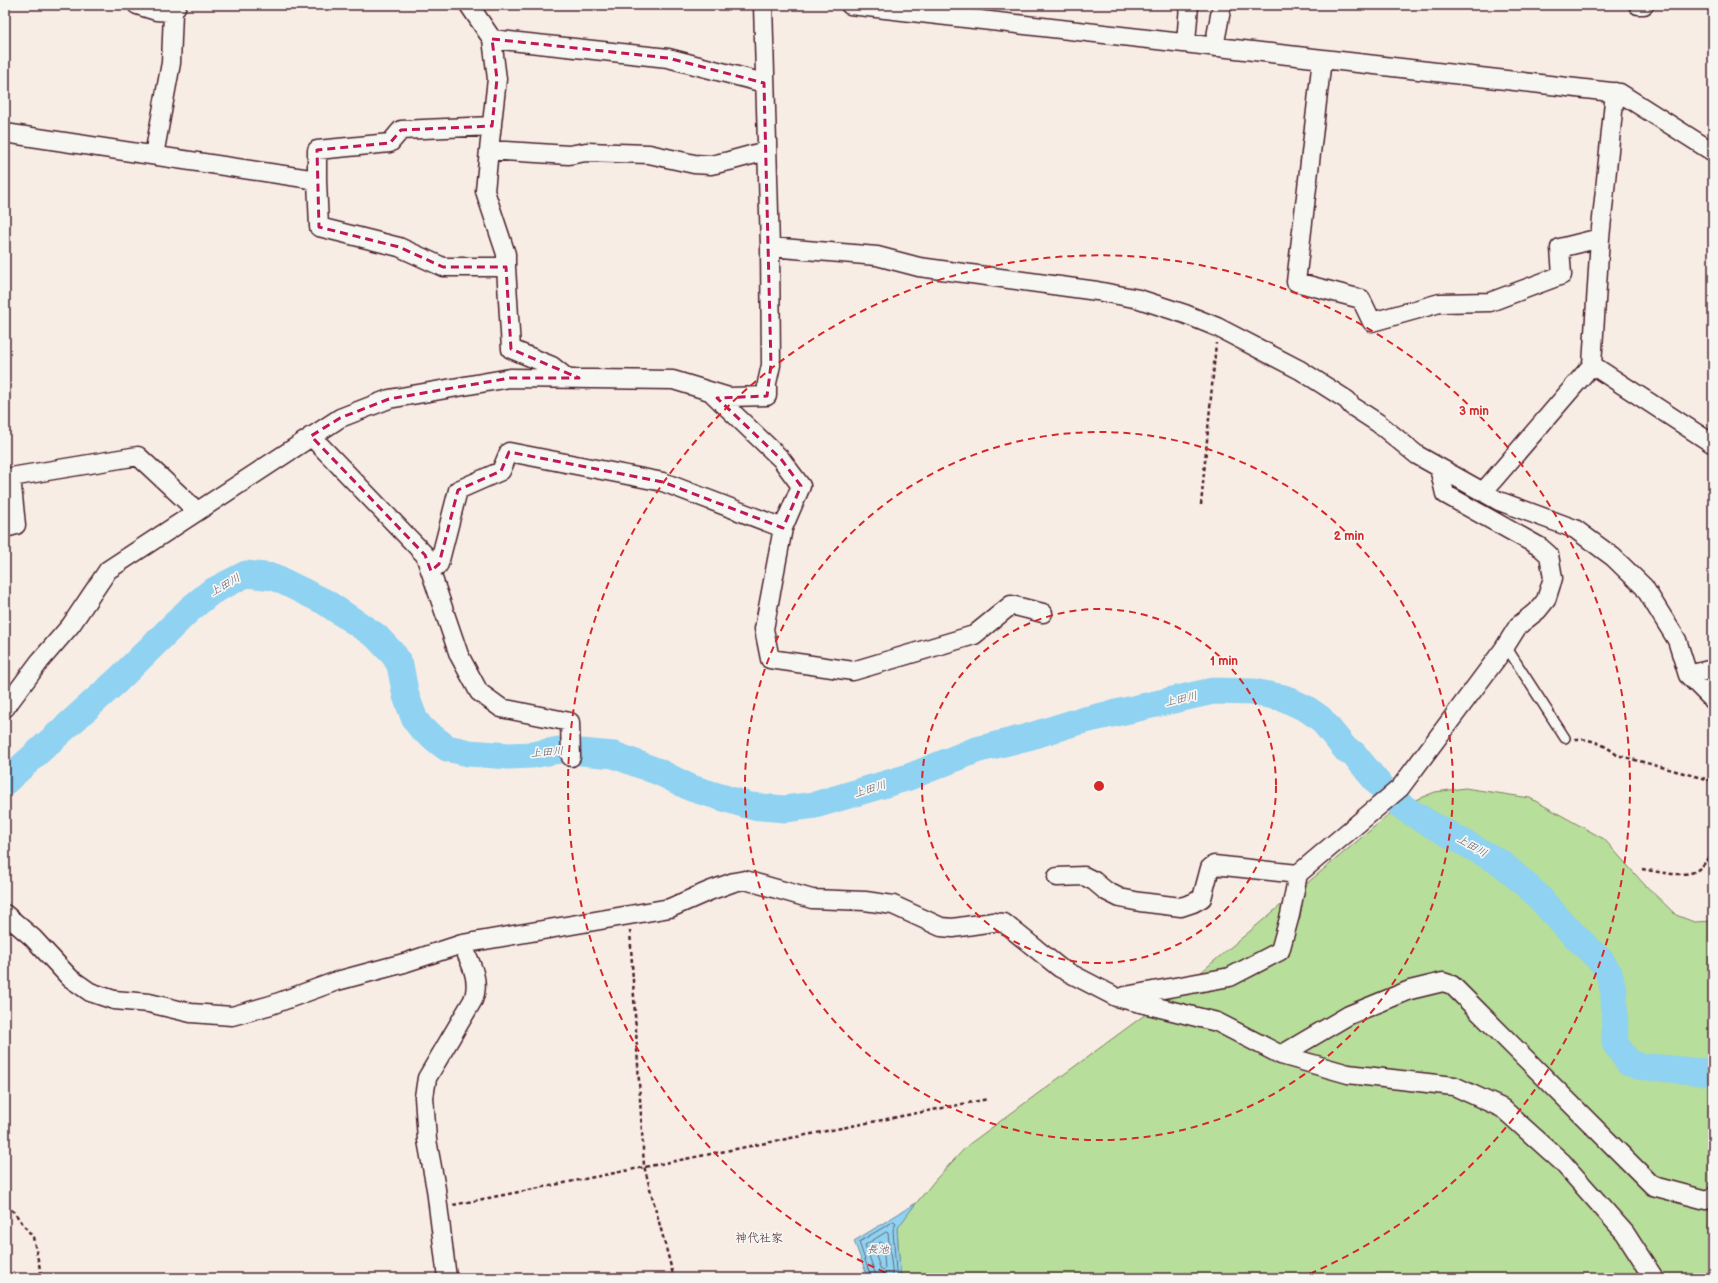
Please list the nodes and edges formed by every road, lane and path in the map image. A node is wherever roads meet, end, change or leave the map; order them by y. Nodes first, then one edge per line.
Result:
1 (137, 5) edge
2 (469, 5) edge
3 (763, 5) edge
4 (850, 5) edge
5 (1189, 5) edge
6 (1222, 5) edge
7 (1638, 5) edge
8 (1644, 5) edge
9 (175, 9) edge
10 (492, 39) junction
11 (1186, 43) junction
12 (1214, 47) junction
13 (1322, 59) junction
14 (764, 83) junction
15 (1615, 92) junction
16 (492, 126) junction
17 (5, 133) edge
18 (489, 150) junction
19 (766, 151) junction
20 (1713, 152) edge
21 (154, 155) junction
22 (317, 180) junction
23 (1600, 238) junction
24 (770, 247) junction
25 (506, 267) junction
26 (1217, 327) junction
27 (1592, 365) junction
28 (567, 378) junction
29 (710, 391) junction
30 (311, 436) junction
31 (1713, 444) edge
32 (1439, 468) junction
33 (1483, 492) junction
34 (1201, 505) dead end
35 (197, 512) junction
36 (5, 528) edge
37 (783, 528) junction
38 (430, 571) junction
39 (1043, 613) dead end
40 (1505, 645) junction
41 (1713, 668) edge
42 (1688, 675) junction
43 (1713, 700) edge
44 (5, 708) edge
45 (1565, 738) joint
46 (571, 757) dead end
47 (1713, 782) edge
48 (1713, 854) edge
49 (1642, 870) dead end
50 (1298, 874) junction
51 (1057, 877) dead end
52 (5, 914) edge
53 (629, 914) junction
54 (462, 944) junction
55 (1116, 997) junction
56 (1281, 1055) junction
57 (988, 1099) dead end
58 (644, 1166) junction
59 (1713, 1198) edge
60 (5, 1206) edge
61 (439, 1208) junction
62 (832, 1276) dead end
63 (42, 1278) edge
64 (447, 1278) edge
65 (674, 1278) edge
66 (825, 1278) edge
67 (1654, 1278) edge

1 - 9 street
2 - 10 street
3 - 14 street
4 - 11 street
5 - 11 street
6 - 12 street
7 - 8 street
9 - 21 street
10 - 14 street
10 - 16 street
11 - 12 street
12 - 13 street
13 - 15 street
13 - 23 street
14 - 19 street
15 - 20 street
15 - 23 street
16 - 18 street
16 - 22 street
17 - 21 street
18 - 19 street
18 - 25 street
19 - 24 street
21 - 22 street
22 - 25 street
23 - 27 street
24 - 26 street
24 - 29 street
25 - 28 street
26 - 32 street
26 - 34 path
27 - 31 street
27 - 33 street
28 - 29 street
28 - 30 street
29 - 37 street
30 - 35 street
30 - 38 street
32 - 33 street
32 - 40 street
33 - 42 street
35 - 36 street
35 - 44 street
37 - 38 street
37 - 39 street
38 - 46 street
40 - 45 lane
40 - 50 street
41 - 42 street
42 - 43 street
45 - 47 path
48 - 49 path
50 - 51 street
50 - 55 street
52 - 54 street
53 - 54 street
53 - 55 street
53 - 58 path
54 - 61 street
55 - 56 street
56 - 59 street
56 - 67 street
57 - 58 path
58 - 61 path
58 - 65 path
60 - 63 path
61 - 64 street
62 - 66 path

